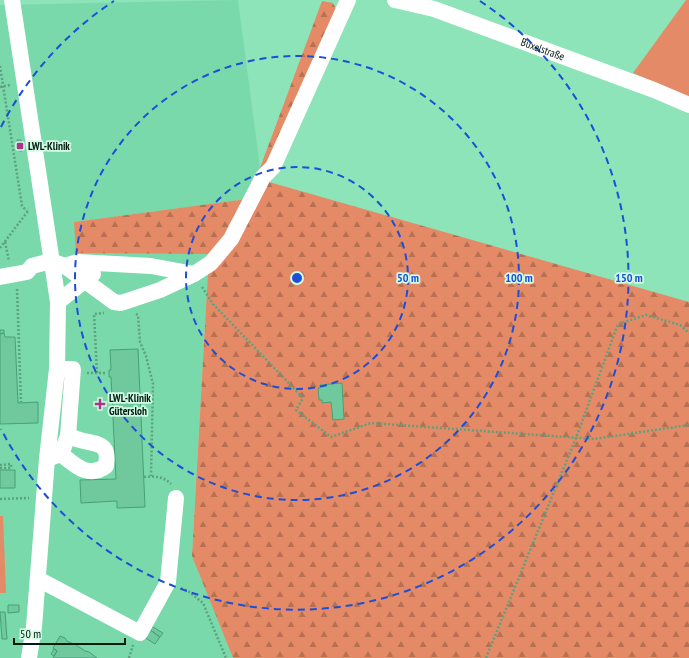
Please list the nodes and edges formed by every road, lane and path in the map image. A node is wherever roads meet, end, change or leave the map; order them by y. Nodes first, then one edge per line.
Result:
1 (12, 0) edge
2 (348, 0) edge
3 (395, 0) edge
4 (0, 66) edge
5 (689, 105) edge
6 (0, 248) edge
7 (58, 263) junction
8 (104, 264) junction
9 (194, 274) junction
10 (6, 276) edge
11 (85, 281) junction
12 (58, 302) junction
13 (131, 311) dead end
14 (106, 313) dead end
15 (689, 333) edge
16 (57, 369) junction
17 (73, 373) junction
18 (96, 373) junction
19 (106, 374) dead end
20 (21, 402) dead end
21 (689, 424) edge
22 (68, 436) junction
23 (576, 438) junction
24 (62, 454) junction
25 (47, 459) junction
26 (0, 465) edge
27 (0, 468) edge
28 (144, 476) dead end
29 (151, 476) junction
30 (44, 497) junction
31 (176, 498) joint
32 (0, 499) edge
33 (38, 579) junction
34 (168, 582) junction
35 (29, 658) edge
36 (226, 658) edge
37 (486, 658) edge

1 - 7 street
2 - 9 street
3 - 5 street, Buxelstraße
4 - 6 path
7 - 8 street
7 - 10 street
7 - 11 street
7 - 12 street
8 - 9 street
8 - 11 street
9 - 11 street
9 - 23 path
10 - 20 path
11 - 12 street
12 - 16 street
13 - 29 path
14 - 18 path
15 - 23 path
16 - 17 street
16 - 25 street
17 - 18 path
17 - 22 street
18 - 19 path
21 - 23 path
22 - 24 street
22 - 24 street
23 - 37 path
24 - 25 street
25 - 30 street
26 - 27 path
28 - 29 path
29 - 31 path
30 - 32 path
30 - 33 street
31 - 34 street
33 - 34 street
33 - 35 street
34 - 36 path

